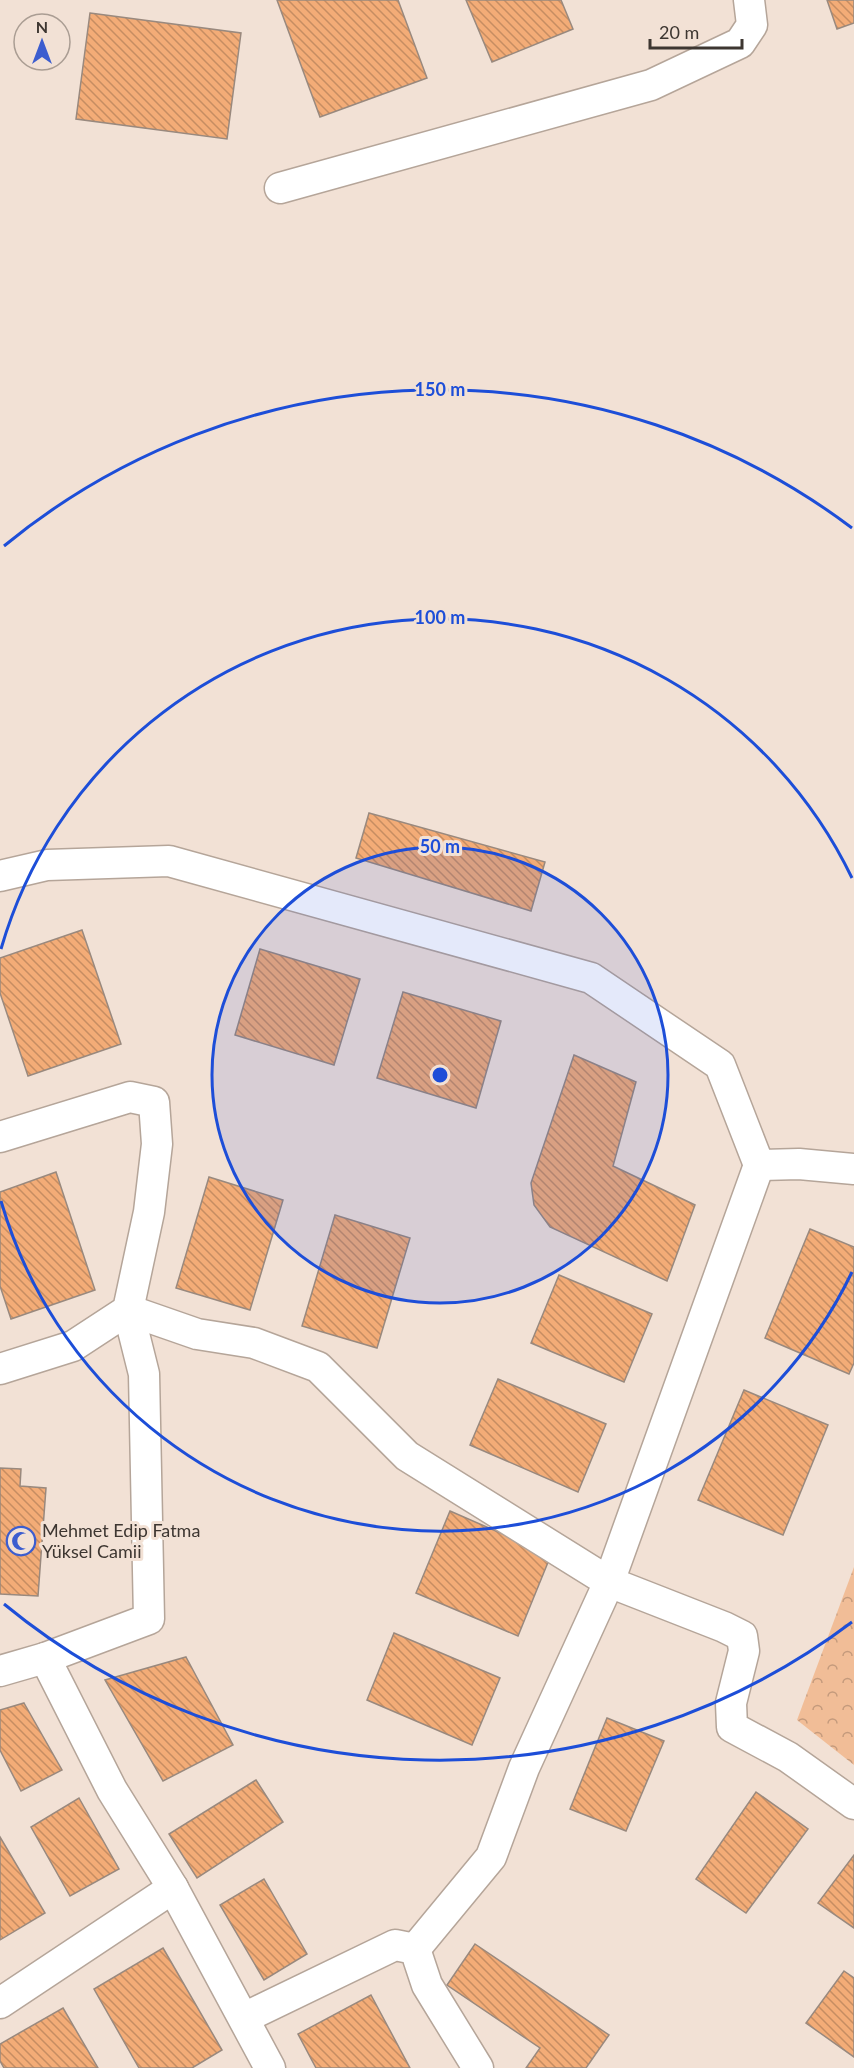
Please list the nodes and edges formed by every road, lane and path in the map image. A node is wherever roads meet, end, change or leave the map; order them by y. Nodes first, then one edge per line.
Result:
1 (749, 0) edge
2 (280, 188) dead end
3 (0, 876) edge
4 (0, 1137) edge
5 (759, 1165) junction
6 (854, 1169) edge
7 (128, 1310) junction
8 (0, 1369) edge
9 (609, 1582) junction
10 (45, 1658) junction
11 (0, 1671) edge
12 (854, 1804) edge
13 (173, 1888) junction
14 (415, 1948) junction
15 (0, 2003) edge
16 (244, 2018) junction
17 (270, 2068) edge
18 (478, 2068) edge

1 - 2 street
3 - 5 street
4 - 7 street
5 - 6 street
5 - 9 street
7 - 8 street
7 - 9 street
7 - 10 street
9 - 12 street
9 - 14 street
10 - 11 street
10 - 13 street
13 - 15 street
13 - 16 street
14 - 16 street
14 - 18 street
16 - 17 street

